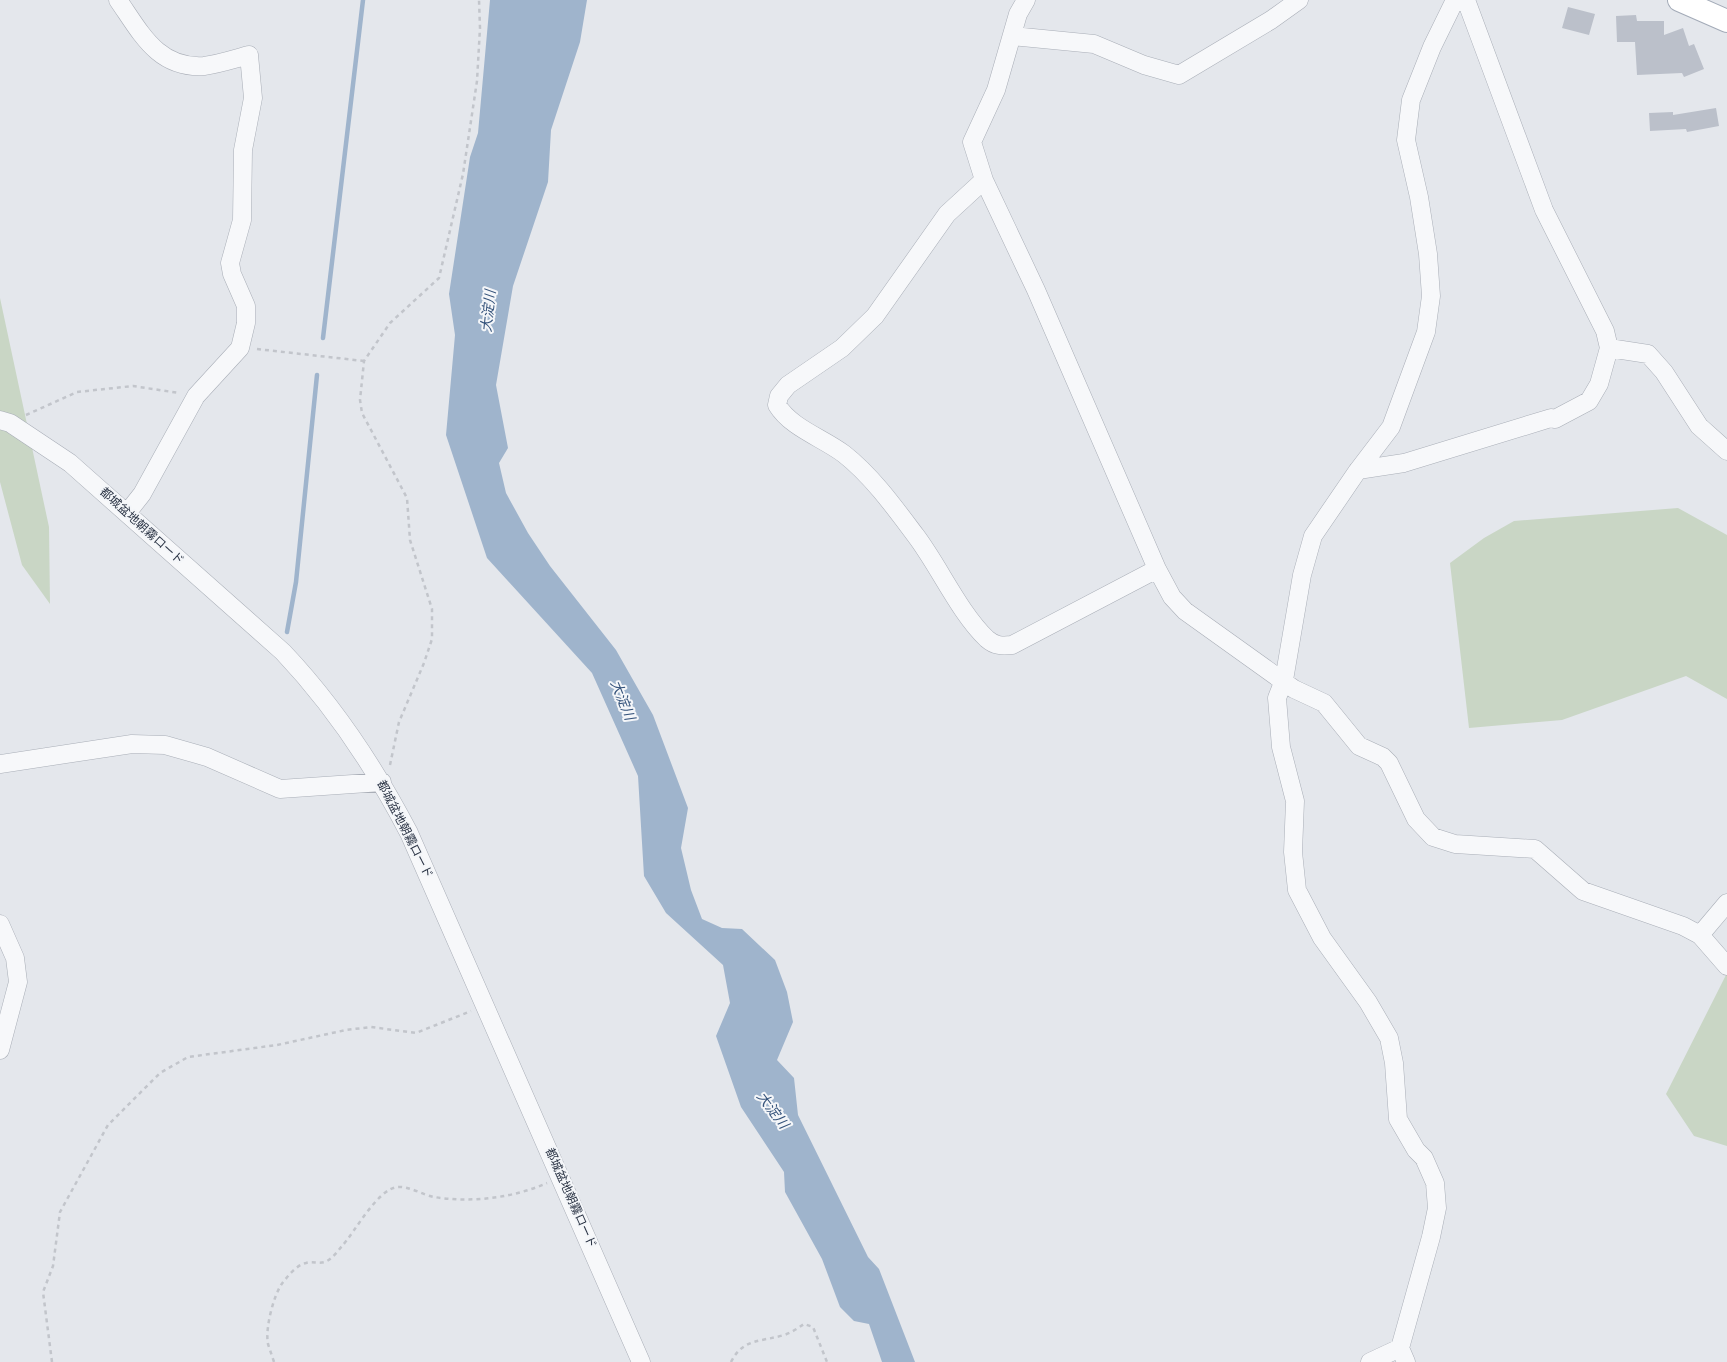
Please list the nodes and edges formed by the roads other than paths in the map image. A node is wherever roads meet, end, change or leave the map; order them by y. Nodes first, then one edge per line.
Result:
1 (118, 0) edge
2 (1026, 0) edge
3 (1299, 0) edge
4 (1456, 0) edge
5 (1466, 0) edge
6 (1679, 0) edge
7 (1727, 21) edge
8 (1012, 36) junction
9 (984, 180) junction
10 (1609, 348) junction
11 (5, 421) edge
12 (1727, 451) edge
13 (1358, 470) junction
14 (127, 513) junction
15 (1157, 569) junction
16 (1284, 680) junction
17 (0, 764) edge
18 (382, 782) junction
19 (1727, 903) edge
20 (0, 924) edge
21 (1700, 935) junction
22 (1727, 966) edge
23 (0, 1050) edge
24 (1403, 1355) edge
25 (641, 1362) edge
26 (1370, 1362) edge

1 - 14 street
2 - 8 street
3 - 8 street
4 - 13 street
5 - 10 street
6 - 7 main road
8 - 9 street
9 - 15 street
9 - 15 street
10 - 12 street
10 - 13 street
11 - 14 street, 都城盆地朝霧ロード
13 - 16 street
14 - 18 street, 都城盆地朝霧ロード
15 - 16 street
16 - 21 street
16 - 24 street
17 - 18 street
18 - 25 street, 都城盆地朝霧ロード
19 - 21 street
20 - 23 street
21 - 22 street
24 - 26 street

